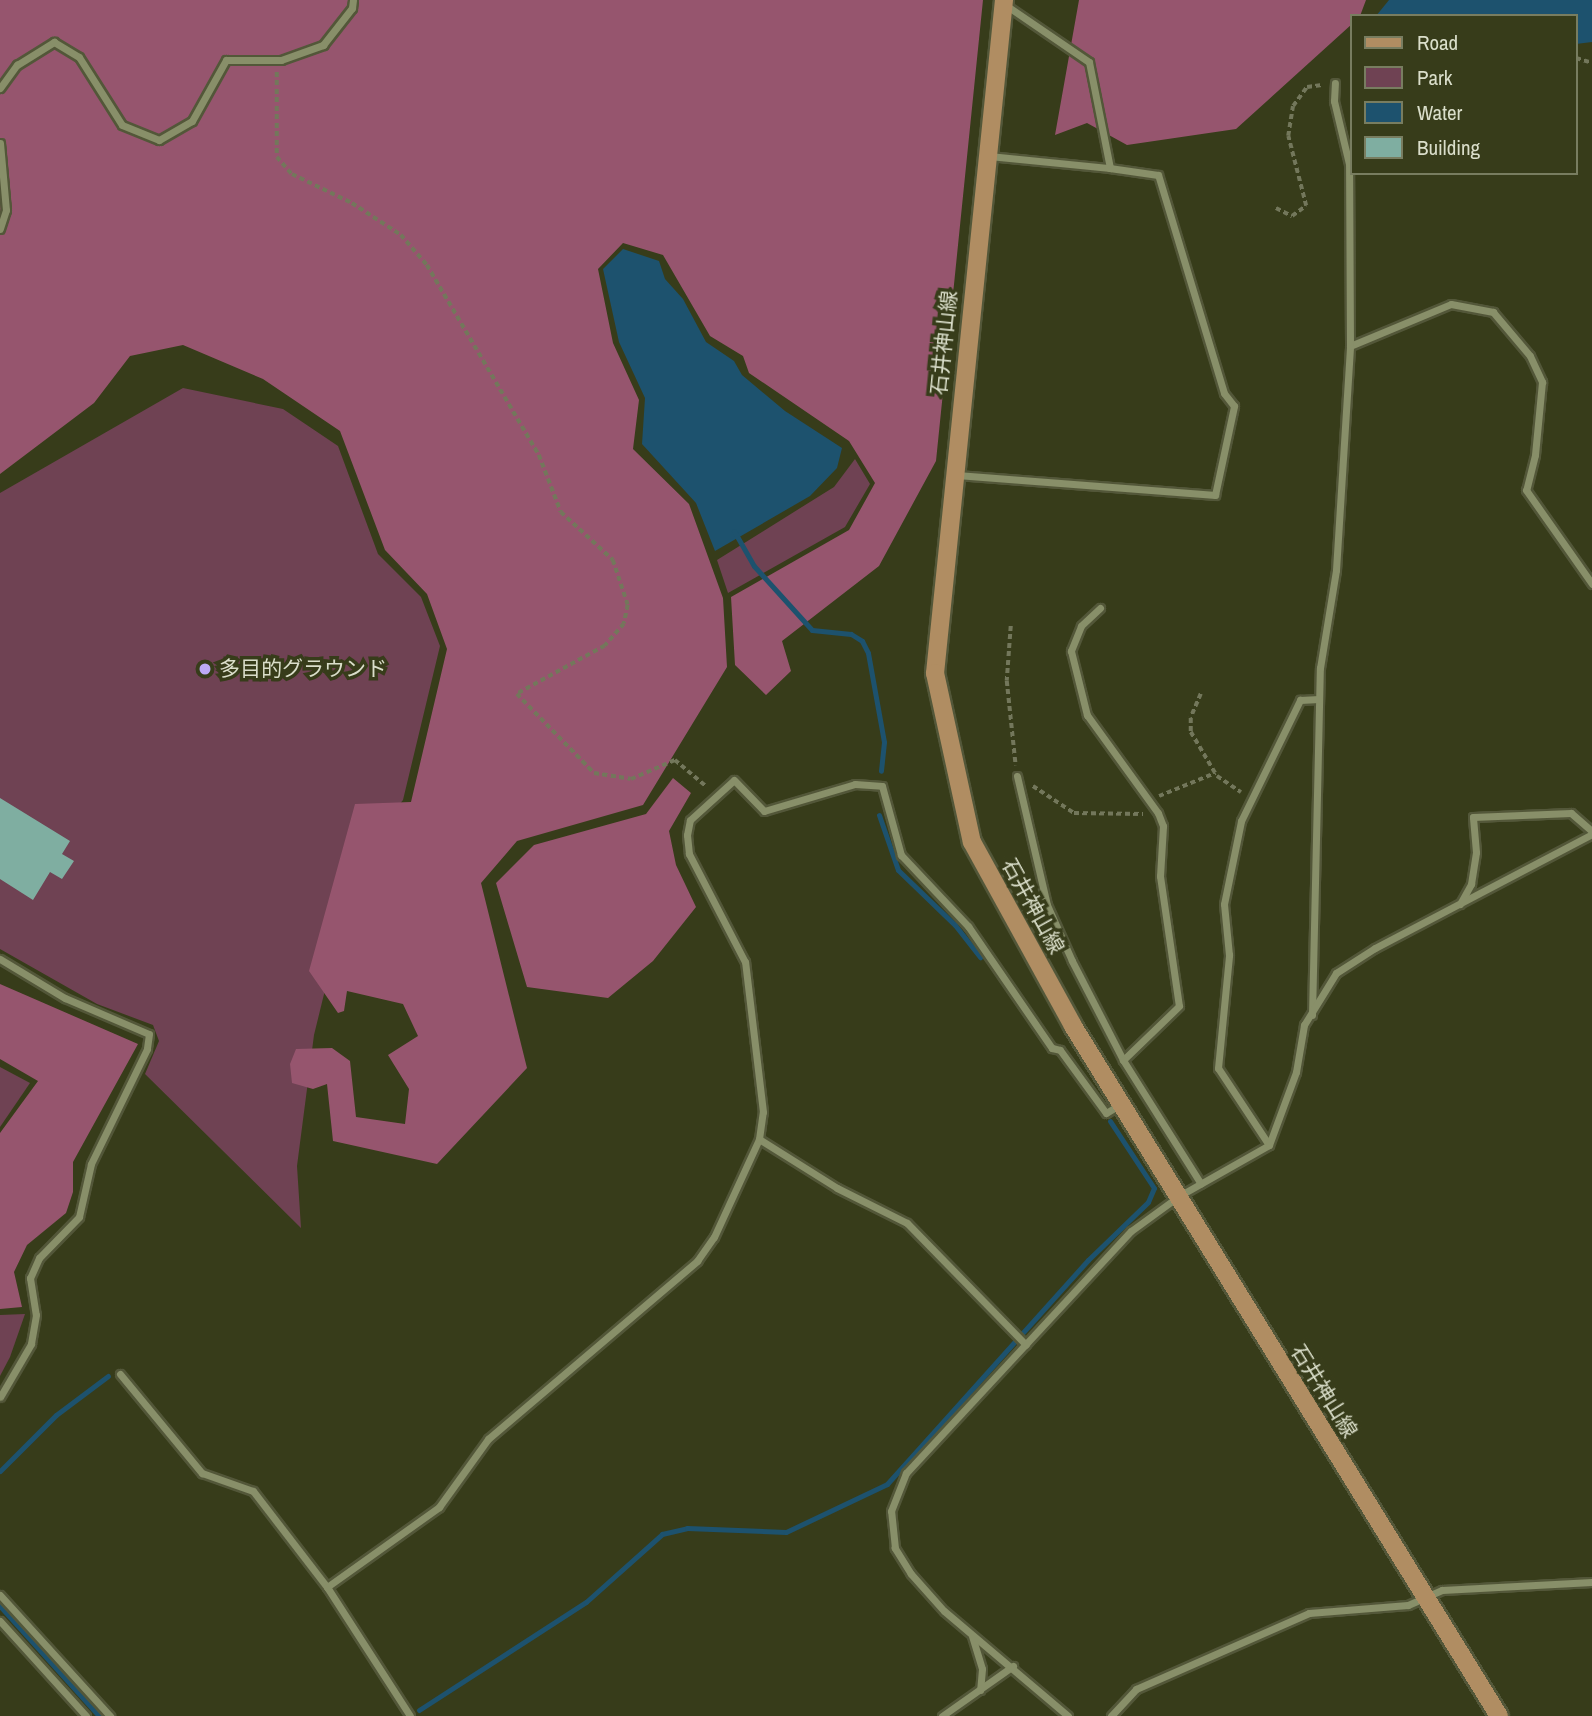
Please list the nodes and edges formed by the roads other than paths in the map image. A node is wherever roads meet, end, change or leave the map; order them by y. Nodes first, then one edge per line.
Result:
1 (353, 0) edge
2 (1004, 2) edge
3 (1335, 83) road end
4 (0, 88) edge
5 (0, 143) edge
6 (987, 156) junction
7 (1110, 167) junction
8 (0, 229) edge
9 (1350, 346) junction
10 (953, 475) junction
11 (1592, 584) edge
12 (1100, 608) dead end
13 (1319, 699) junction
14 (1017, 776) road end
15 (1592, 833) edge
16 (1460, 905) junction
17 (0, 959) edge
18 (1311, 1019) junction
19 (1122, 1059) junction
20 (1121, 1104) junction
21 (759, 1139) junction
22 (1269, 1145) junction
23 (1201, 1184) junction
24 (1179, 1196) junction
25 (1022, 1341) junction
26 (120, 1374) dead end
27 (0, 1397) edge
28 (1592, 1582) edge
29 (327, 1587) junction
30 (0, 1595) edge
31 (1425, 1597) junction
32 (0, 1621) edge
33 (970, 1632) junction
34 (1013, 1666) junction
35 (980, 1690) junction
36 (86, 1716) edge
37 (110, 1716) edge
38 (410, 1716) edge
39 (943, 1716) edge
40 (1068, 1716) edge
41 (1111, 1716) edge
42 (1499, 1716) edge

1 - 4 street
2 - 6 main road, 石井神山線
2 - 7 street
3 - 9 street
5 - 8 street
6 - 7 street
6 - 10 main road, 石井神山線
7 - 10 street
9 - 11 street
9 - 13 street
10 - 20 main road, 石井神山線
12 - 19 street
13 - 18 street
13 - 22 street
14 - 19 street
15 - 16 street
15 - 16 street
16 - 18 street
17 - 27 street
18 - 22 street
19 - 23 street
20 - 21 street
20 - 24 main road, 石井神山線
21 - 25 street
21 - 29 street
22 - 23 street
23 - 24 street
24 - 25 street
24 - 31 main road, 石井神山線
25 - 33 street
26 - 29 street
28 - 31 street
29 - 38 street
30 - 37 street
31 - 41 street
31 - 42 main road, 石井神山線
32 - 36 street
33 - 34 street
33 - 35 street
34 - 35 street
34 - 40 street
35 - 39 street

